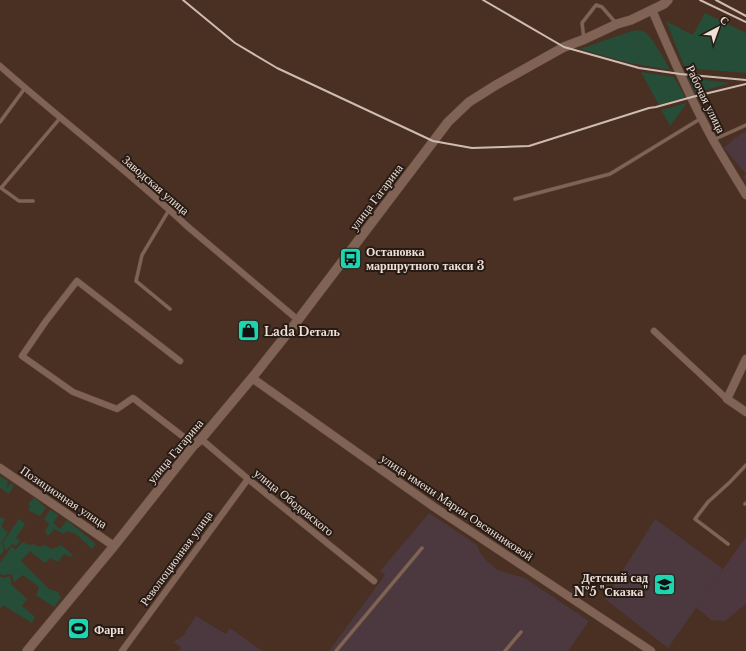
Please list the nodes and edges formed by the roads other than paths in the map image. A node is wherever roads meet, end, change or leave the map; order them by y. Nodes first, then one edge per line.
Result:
1 (668, 0) edge
2 (652, 10) junction
3 (617, 24) junction
4 (585, 39) junction
5 (0, 66) edge
6 (25, 88) junction
7 (61, 117) junction
8 (702, 118) junction
9 (0, 122) edge
10 (746, 125) edge
11 (713, 140) junction
12 (1, 188) edge
13 (746, 195) edge
14 (515, 199) dead end
15 (33, 201) dead end
16 (170, 210) junction
17 (170, 309) dead end
18 (298, 320) junction
19 (654, 331) dead end
20 (746, 359) edge
21 (180, 361) dead end
22 (252, 378) junction
23 (727, 399) junction
24 (746, 412) edge
25 (197, 442) junction
26 (746, 465) edge
27 (0, 468) edge
28 (248, 478) junction
29 (728, 544) dead end
30 (114, 546) junction
31 (422, 548) dead end
32 (374, 581) dead end
33 (521, 632) dead end
34 (27, 651) edge
35 (122, 651) edge
36 (336, 651) edge
37 (505, 651) edge
38 (651, 651) edge

1 - 2 main road, улица Гагарина
2 - 3 main road, улица Гагарина
2 - 8 street, Рабочая улица
3 - 4 main road, улица Гагарина
3 - 4 lane
4 - 18 main road, улица Гагарина
5 - 6 street, Заводская улица
6 - 7 street, Заводская улица
6 - 9 lane
7 - 12 lane
7 - 16 street, Заводская улица
8 - 11 street, Рабочая улица
8 - 14 lane
10 - 11 lane
11 - 13 street, Рабочая улица
12 - 15 lane
16 - 17 lane
16 - 18 street, Заводская улица
18 - 22 main road, улица Гагарина
19 - 23 street
20 - 23 street
21 - 25 street, улица Ободовского
22 - 25 main road, улица Гагарина
22 - 38 street, улица имени Марии Овсянниковой
23 - 24 street
25 - 28 street, улица Ободовского
25 - 30 main road, улица Гагарина
26 - 29 lane
27 - 30 street, Позиционная улица
28 - 32 street, улица Ободовского
28 - 35 street, Революционная улица
30 - 34 main road, улица Гагарина
31 - 36 lane
33 - 37 lane

